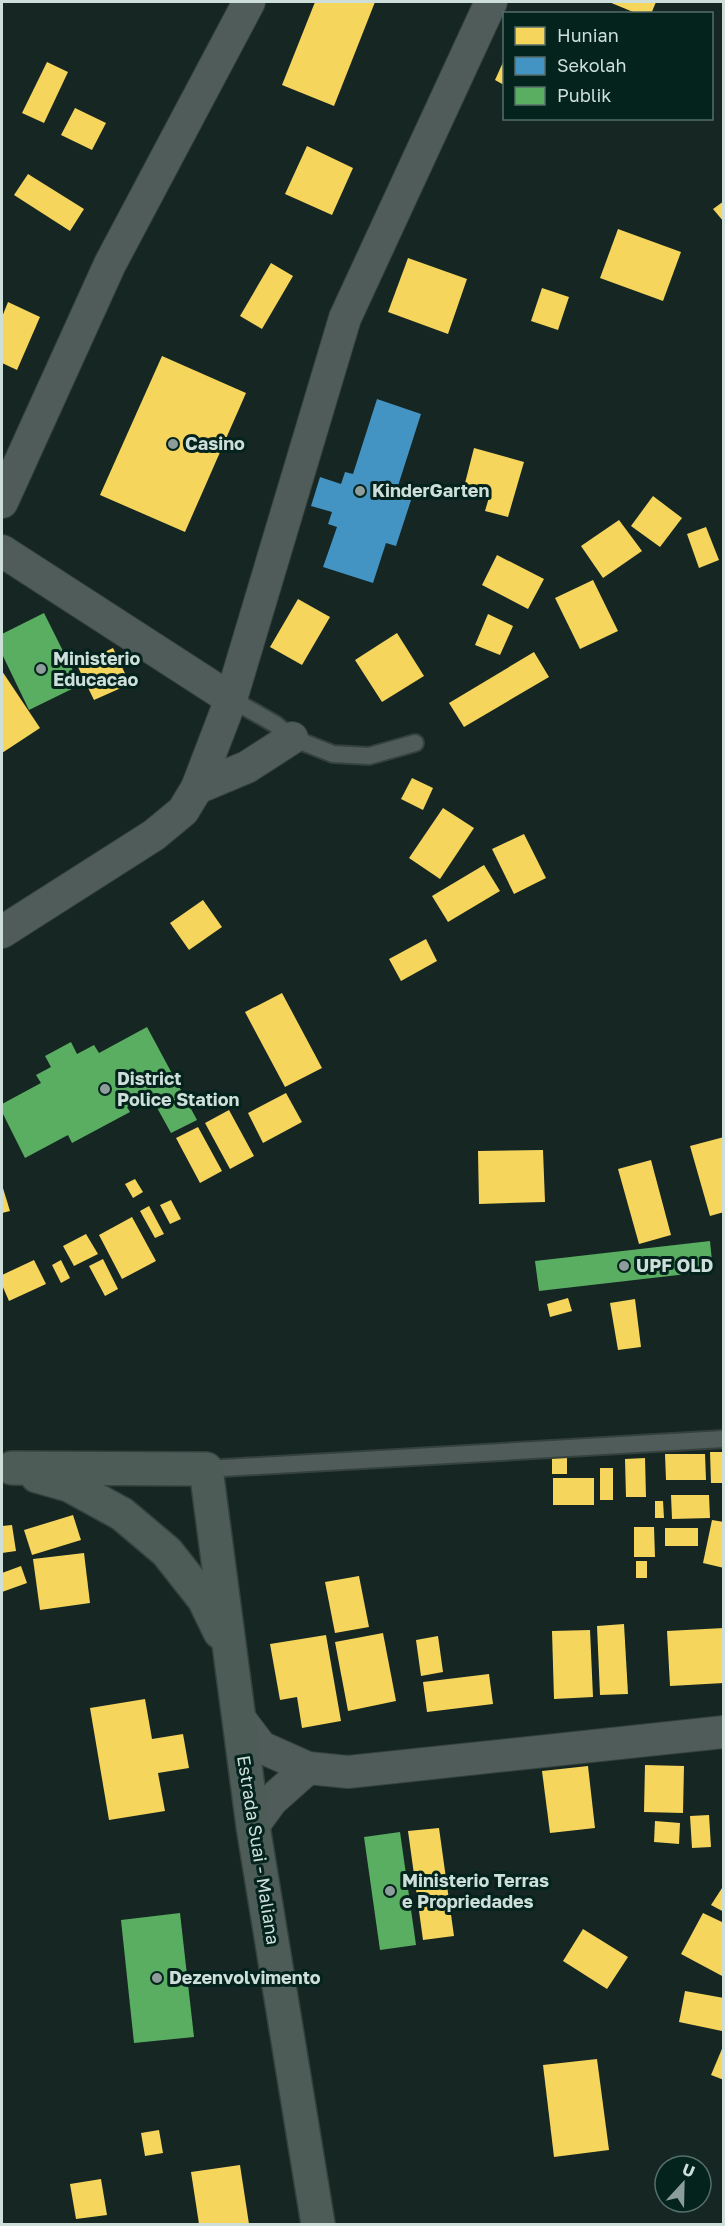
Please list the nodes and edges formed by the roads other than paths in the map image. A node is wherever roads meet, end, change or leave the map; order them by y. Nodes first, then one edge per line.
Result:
1 (249, 2) edge
2 (491, 2) edge
3 (2, 502) edge
4 (2, 551) edge
5 (231, 699) junction
6 (292, 738) junction
7 (415, 743) dead end
8 (197, 788) junction
9 (2, 932) edge
10 (723, 1439) edge
11 (7, 1467) edge
12 (206, 1469) junction
13 (230, 1652) junction
14 (239, 1718) junction
15 (723, 1732) edge
16 (308, 1768) junction
17 (253, 1826) junction
18 (318, 2224) edge

1 - 3 street
2 - 5 street
4 - 5 street
5 - 6 lane
5 - 8 street
6 - 7 lane
6 - 8 street
8 - 9 street
10 - 12 lane
11 - 12 main road, Estrada Suai - Maliana
11 - 13 main road, Estrada Suai - Maliana
12 - 13 main road, Estrada Suai - Maliana
13 - 14 main road, Estrada Suai - Maliana
14 - 16 street
14 - 17 main road, Estrada Suai - Maliana
15 - 16 street
16 - 17 street
17 - 18 main road, Estrada Suai - Maliana

